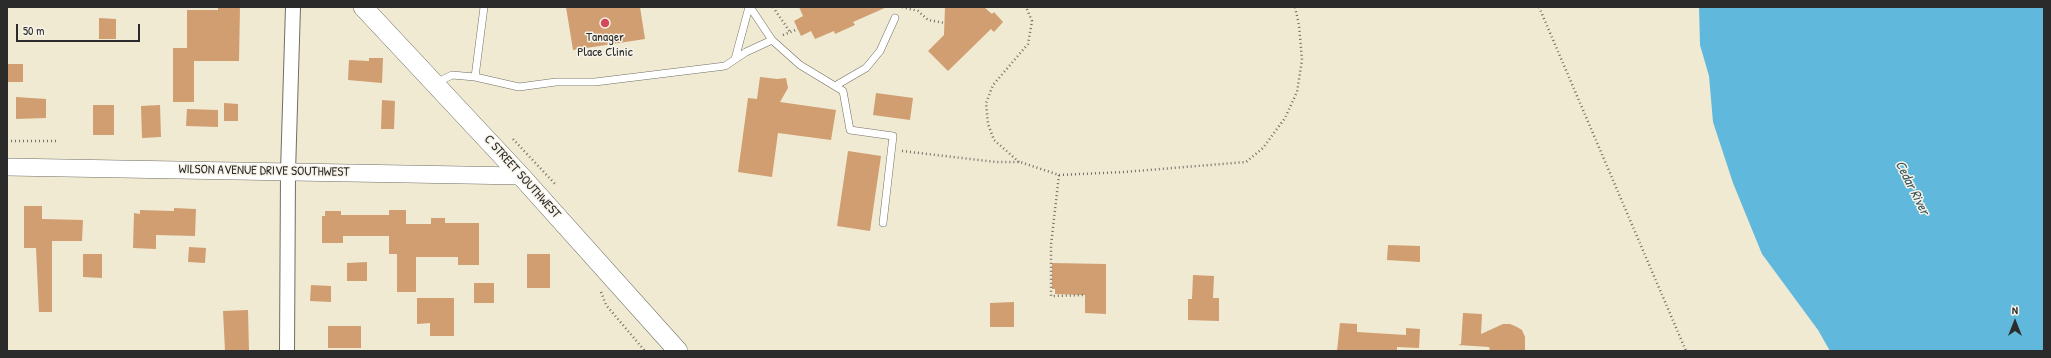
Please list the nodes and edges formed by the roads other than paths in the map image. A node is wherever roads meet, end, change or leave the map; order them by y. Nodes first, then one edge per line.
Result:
1 (292, 7) edge
2 (363, 7) edge
3 (484, 7) edge
4 (749, 7) edge
5 (895, 18) dead end
6 (772, 40) junction
7 (736, 59) junction
8 (475, 77) junction
9 (436, 83) junction
10 (835, 86) junction
11 (7, 167) edge
12 (288, 172) junction
13 (521, 176) junction
14 (883, 223) dead end
15 (287, 351) edge
16 (678, 351) edge

1 - 12 street
2 - 9 main road, C STREET SOUTHWEST
3 - 8 lane
4 - 6 lane
4 - 7 lane
5 - 10 lane
6 - 7 lane
6 - 10 lane
7 - 8 lane
8 - 9 lane
9 - 13 main road, C STREET SOUTHWEST
10 - 14 lane
11 - 12 street, WILSON AVENUE DRIVE SOUTHWEST
12 - 13 street, WILSON AVENUE DRIVE SOUTHWEST
12 - 15 street
13 - 16 main road, C STREET SOUTHWEST

